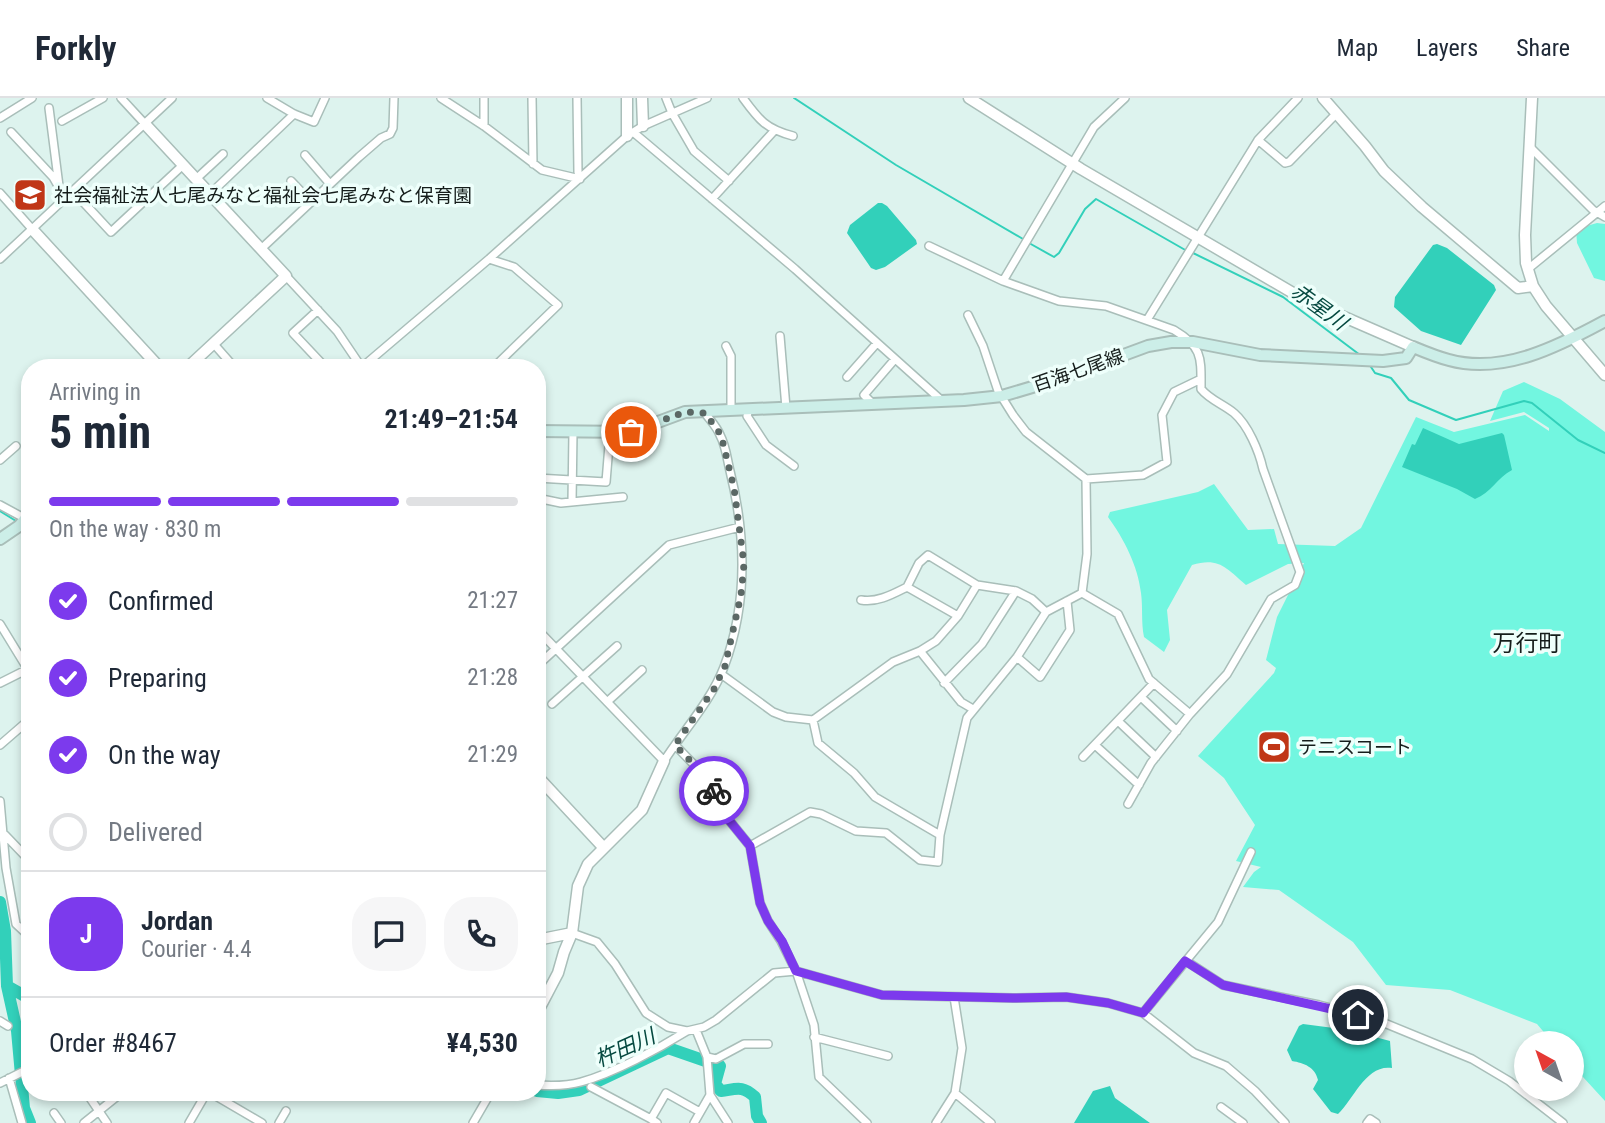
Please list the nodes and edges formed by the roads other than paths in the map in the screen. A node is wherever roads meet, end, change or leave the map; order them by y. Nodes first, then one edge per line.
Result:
1 (32, 98) edge
2 (103, 98) edge
3 (121, 98) edge
4 (172, 98) edge
5 (267, 98) edge
6 (325, 98) edge
7 (394, 98) edge
8 (441, 98) edge
9 (484, 98) edge
10 (532, 98) edge
11 (577, 98) edge
12 (626, 98) edge
13 (642, 98) edge
14 (666, 98) edge
15 (743, 98) edge
16 (969, 98) edge
17 (1125, 98) edge
18 (1298, 98) edge
19 (1323, 98) edge
20 (1532, 98) edge
21 (704, 99) edge
22 (49, 108) dead end
23 (672, 113) junction
24 (294, 114) junction
25 (1336, 114) junction
26 (0, 118) edge
27 (62, 121) dead end
28 (145, 124) junction
29 (484, 126) junction
30 (635, 131) junction
31 (774, 131) junction
32 (11, 132) dead end
33 (793, 136) dead end
34 (1258, 140) junction
35 (1530, 147) junction
36 (223, 154) dead end
37 (305, 155) dead end
38 (533, 164) junction
39 (1072, 164) junction
40 (183, 165) junction
41 (196, 179) junction
42 (580, 179) junction
43 (291, 181) dead end
44 (729, 181) junction
45 (330, 184) junction
46 (59, 186) junction
47 (73, 191) junction
48 (0, 193) edge
49 (210, 194) junction
50 (65, 198) junction
51 (712, 199) junction
52 (311, 202) junction
53 (1605, 206) edge
54 (1596, 212) junction
55 (1605, 217) edge
56 (32, 229) junction
57 (1197, 238) junction
58 (929, 246) dead end
59 (261, 248) junction
60 (0, 259) edge
61 (489, 259) junction
62 (1528, 269) junction
63 (286, 276) junction
64 (1003, 281) junction
65 (1533, 286) junction
66 (318, 310) junction
67 (968, 315) dead end
68 (1147, 320) junction
69 (1605, 321) edge
70 (780, 336) dead end
71 (1574, 339) junction
72 (1193, 342) junction
73 (213, 343) junction
74 (877, 343) junction
75 (726, 346) dead end
76 (1413, 347) junction
77 (152, 359) edge
78 (196, 359) edge
79 (227, 359) edge
80 (318, 359) edge
81 (356, 359) edge
82 (371, 359) edge
83 (502, 359) edge
84 (895, 359) junction
85 (1605, 375) edge
86 (847, 377) dead end
87 (1201, 379) junction
88 (1002, 396) junction
89 (942, 401) junction
90 (874, 404) junction
91 (786, 408) junction
92 (732, 410) junction
93 (749, 410) junction
94 (705, 413) junction
95 (546, 431) edge
96 (573, 432) junction
97 (610, 433) junction
98 (16, 446) dead end
99 (0, 460) edge
100 (794, 466) dead end
101 (546, 479) edge
102 (1086, 479) junction
103 (572, 480) junction
104 (623, 497) dead end
105 (546, 499) edge
106 (572, 502) junction
107 (0, 505) edge
108 (21, 520) edge
109 (21, 524) edge
110 (740, 527) junction
111 (0, 539) edge
112 (977, 585) junction
113 (907, 587) junction
114 (1016, 591) junction
115 (1082, 593) junction
116 (861, 600) dead end
117 (1067, 601) junction
118 (1046, 612) junction
119 (958, 616) junction
120 (0, 624) edge
121 (546, 638) edge
122 (617, 646) dead end
123 (556, 649) junction
124 (920, 651) junction
125 (21, 657) edge
126 (1017, 657) junction
127 (546, 658) edge
128 (642, 670) dead end
129 (21, 674) edge
130 (721, 674) junction
131 (582, 676) junction
132 (0, 683) edge
133 (944, 683) junction
134 (1154, 683) junction
135 (1141, 697) junction
136 (607, 702) junction
137 (552, 704) dead end
138 (973, 709) junction
139 (1190, 714) junction
140 (813, 720) junction
141 (1118, 721) junction
142 (21, 727) edge
143 (1177, 731) junction
144 (675, 745) junction
145 (1095, 745) junction
146 (0, 746) edge
147 (1083, 757) dead end
148 (1156, 757) junction
149 (664, 761) junction
150 (1139, 785) junction
151 (546, 786) edge
152 (0, 801) edge
153 (1128, 804) dead end
154 (5, 834) junction
155 (940, 835) junction
156 (750, 846) junction
157 (603, 847) junction
158 (21, 852) edge
159 (1251, 852) dead end
160 (21, 929) edge
161 (572, 933) junction
162 (546, 938) edge
163 (1185, 961) junction
164 (796, 971) junction
165 (546, 996) edge
166 (954, 997) junction
167 (1143, 1013) junction
168 (0, 1021) edge
169 (8, 1026) dead end
170 (696, 1030) junction
171 (687, 1031) junction
172 (814, 1037) junction
173 (768, 1044) dead end
174 (888, 1056) dead end
175 (707, 1060) junction
176 (21, 1073) edge
177 (11, 1077) junction
178 (0, 1083) edge
179 (546, 1085) edge
180 (591, 1087) dead end
181 (954, 1093) junction
182 (710, 1095) junction
183 (91, 1101) edge
184 (111, 1101) edge
185 (202, 1101) edge
186 (224, 1101) edge
187 (486, 1101) edge
188 (1221, 1107) dead end
189 (286, 1111) dead end
190 (98, 1112) junction
191 (700, 1112) junction
192 (54, 1113) dead end
193 (654, 1121) edge
194 (260, 1122) edge
195 (22, 1123) edge
196 (61, 1123) edge
197 (84, 1123) edge
198 (107, 1123) edge
199 (189, 1123) edge
200 (279, 1123) edge
201 (473, 1123) edge
202 (694, 1123) edge
203 (728, 1123) edge
204 (867, 1123) edge
205 (936, 1123) edge
206 (991, 1123) edge
207 (1243, 1123) edge
208 (1285, 1123) edge
209 (1367, 1123) edge
210 (1376, 1123) edge
211 (1563, 1123) edge

1 - 26 street
2 - 27 street
3 - 28 street
4 - 28 street
5 - 24 street
6 - 24 street
7 - 45 street
8 - 29 street
9 - 29 street
10 - 38 street
11 - 42 street
12 - 30 street
13 - 30 street
14 - 23 street
15 - 31 street
16 - 39 street
17 - 39 street
18 - 34 street
19 - 25 street
20 - 35 street
21 - 23 street
22 - 46 street
23 - 30 street
23 - 44 street
24 - 49 street
25 - 34 street
25 - 65 street
28 - 40 street
28 - 47 street
29 - 38 street
30 - 42 street
30 - 51 street
31 - 33 street
31 - 44 street
32 - 46 street
34 - 57 street
35 - 54 street
35 - 62 street
36 - 41 street
37 - 45 street
38 - 42 street
39 - 57 street
39 - 64 street
40 - 41 street
40 - 47 street
41 - 49 street
42 - 61 street
43 - 52 street
44 - 51 street
45 - 52 street
46 - 50 street
47 - 50 street
48 - 56 street
49 - 59 street
50 - 56 street
51 - 74 street
52 - 59 street
53 - 54 street
54 - 55 street
54 - 62 street
56 - 60 street
56 - 77 street
57 - 68 street
57 - 76 street
58 - 64 street
59 - 63 street
61 - 82 street
61 - 83 street
62 - 65 street
63 - 66 street
63 - 73 street
64 - 68 street
65 - 71 street
66 - 80 street
66 - 81 street
67 - 88 street
68 - 72 street
69 - 71 main road
70 - 91 street
71 - 76 main road
71 - 85 street
72 - 76 main road, 百海七尾線
72 - 87 street
72 - 88 main road, 百海七尾線
73 - 78 street
73 - 79 street
74 - 84 street
74 - 86 street
75 - 92 street
84 - 89 street
84 - 90 street
87 - 102 street
87 - 139 street
88 - 89 main road, 百海七尾線
88 - 102 street
89 - 90 main road, 百海七尾線
90 - 91 main road, 百海七尾線
91 - 93 main road, 百海七尾線
92 - 93 main road, 百海七尾線
92 - 94 main road, 百海七尾線
93 - 100 street
94 - 97 main road, 百海七尾線
94 - 110 street
95 - 96 main road, 百海七尾線
96 - 97 main road, 百海七尾線
96 - 103 street
97 - 103 street
98 - 99 street
101 - 103 street
102 - 115 street
103 - 106 street
104 - 106 street
105 - 106 street
107 - 108 street
109 - 111 main road
110 - 123 street
110 - 130 street
112 - 113 street
112 - 114 street
112 - 119 street
113 - 116 street
113 - 119 street
114 - 118 street
114 - 133 street
115 - 117 street
115 - 134 street
117 - 118 street
117 - 126 street
118 - 126 street
119 - 124 street
120 - 125 street
121 - 123 street
122 - 131 street
123 - 127 street
123 - 131 street
124 - 133 street
124 - 140 street
126 - 138 street
128 - 136 street
129 - 132 street
130 - 140 street
130 - 144 street
131 - 136 street
131 - 137 street
133 - 138 street
134 - 135 street
134 - 139 street
135 - 141 street
135 - 143 street
136 - 149 street
138 - 155 street
139 - 143 street
140 - 155 street
141 - 145 street
141 - 148 street
142 - 146 street
143 - 148 street
144 - 149 street
144 - 156 street
145 - 147 street
145 - 150 street
148 - 150 street
149 - 157 street
150 - 153 street
151 - 157 street
152 - 154 street
154 - 158 street
154 - 160 street
155 - 156 street
156 - 164 street
157 - 161 street
159 - 163 street
161 - 162 street
161 - 165 street
161 - 171 street
163 - 167 street
163 - 211 street
164 - 166 street
164 - 170 street
164 - 172 street
166 - 167 street
166 - 181 street
167 - 208 street
168 - 169 street
170 - 171 street
170 - 175 street
171 - 179 street
172 - 174 street
172 - 204 street
173 - 175 street
175 - 182 street
176 - 177 street
177 - 178 street
177 - 195 street
180 - 193 street
181 - 205 street
181 - 206 street
182 - 191 street
182 - 203 street
183 - 190 street
184 - 190 street
185 - 199 street
186 - 194 street
187 - 201 street
188 - 207 street
189 - 200 street
190 - 197 street
190 - 198 street
191 - 193 street
191 - 202 street
192 - 196 street
209 - 210 street

